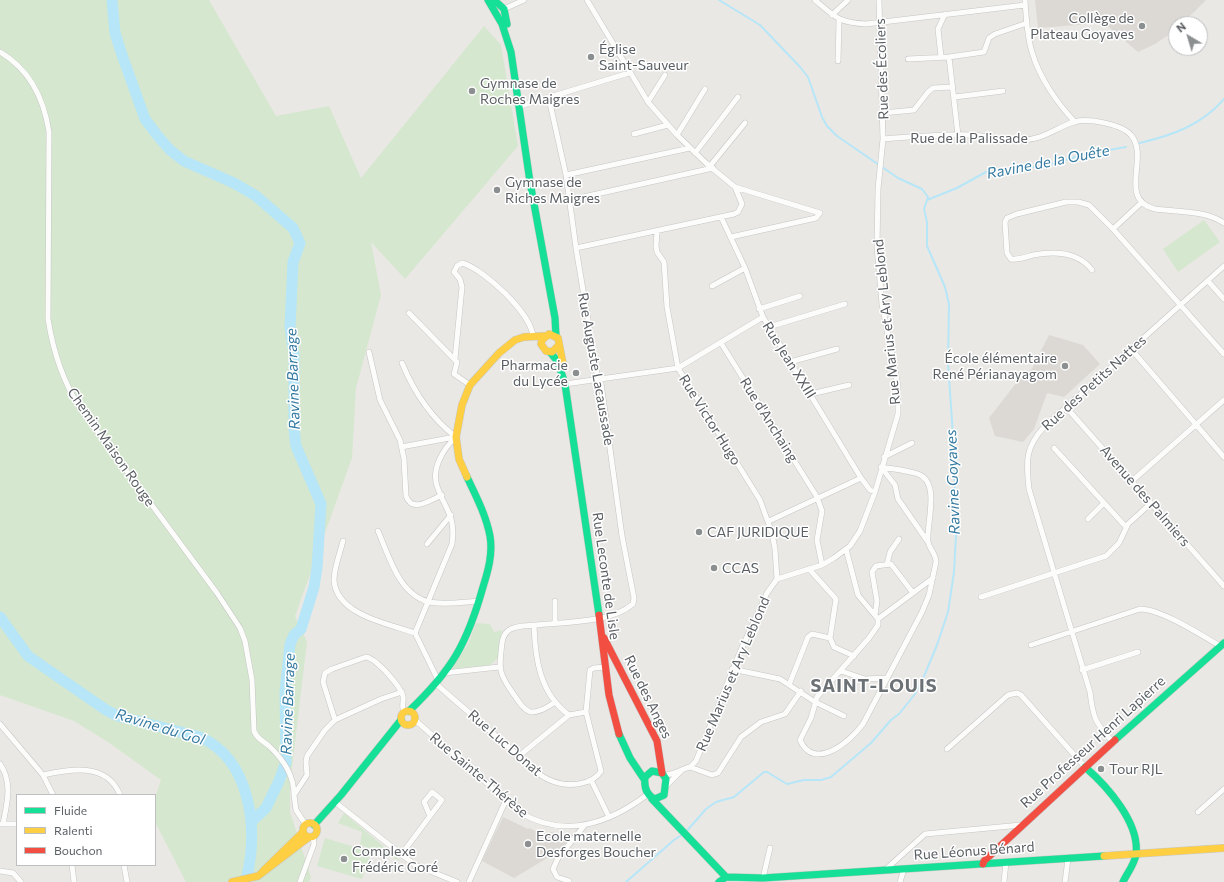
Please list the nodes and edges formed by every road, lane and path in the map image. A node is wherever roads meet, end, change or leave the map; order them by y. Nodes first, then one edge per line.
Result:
1 (488, 0) edge
2 (494, 0) edge
3 (524, 0) edge
4 (587, 0) edge
5 (815, 0) edge
6 (848, 0) edge
7 (879, 0) edge
8 (1025, 2) edge
9 (500, 11) junction
10 (945, 14) junction
11 (832, 15) junction
12 (839, 20) junction
13 (881, 21) junction
14 (1027, 23) junction
15 (0, 52) edge
16 (941, 56) junction
17 (949, 57) junction
18 (908, 59) dead end
19 (838, 61) dead end
20 (629, 73) junction
21 (665, 75) dead end
22 (953, 87) junction
23 (705, 89) dead end
24 (1003, 92) dead end
25 (738, 97) dead end
26 (955, 97) junction
27 (549, 99) junction
28 (648, 102) junction
29 (520, 106) junction
30 (883, 113) junction
31 (1075, 122) junction
32 (745, 123) dead end
33 (668, 125) junction
34 (634, 134) dead end
35 (958, 135) junction
36 (677, 136) junction
37 (883, 139) junction
38 (690, 148) junction
39 (695, 152) junction
40 (881, 160) joint
41 (711, 167) junction
42 (566, 175) junction
43 (735, 187) junction
44 (570, 200) junction
45 (1141, 203) junction
46 (721, 217) junction
47 (1224, 223) edge
48 (1113, 229) junction
49 (657, 232) junction
50 (731, 237) junction
51 (576, 248) junction
52 (1224, 266) edge
53 (744, 268) junction
54 (1092, 270) dead end
55 (1208, 281) junction
56 (712, 286) dead end
57 (800, 296) dead end
58 (1224, 299) edge
59 (845, 304) dead end
60 (1180, 305) junction
61 (759, 309) junction
62 (552, 310) junction
63 (409, 313) dead end
64 (763, 317) junction
65 (769, 327) junction
66 (545, 335) junction
67 (556, 336) junction
68 (533, 337) junction
69 (516, 340) junction
70 (721, 343) junction
71 (541, 344) junction
72 (558, 346) junction
73 (837, 349) dead end
74 (1131, 349) junction
75 (369, 352) dead end
76 (550, 352) junction
77 (1224, 354) edge
78 (455, 360) junction
79 (790, 362) junction
80 (402, 363) dead end
81 (678, 368) junction
82 (562, 370) junction
83 (599, 379) junction
84 (565, 384) junction
85 (470, 385) junction
86 (849, 385) dead end
87 (811, 394) junction
88 (1224, 400) edge
89 (1066, 407) junction
90 (1196, 425) junction
91 (456, 437) junction
92 (912, 443) dead end
93 (401, 447) junction
94 (1054, 448) dead end
95 (884, 457) junction
96 (1224, 458) edge
97 (881, 467) junction
98 (861, 478) junction
99 (1132, 481) junction
100 (875, 492) junction
101 (442, 495) junction
102 (817, 497) junction
103 (1104, 503) junction
104 (1151, 503) junction
105 (451, 515) junction
106 (1088, 519) dead end
107 (769, 521) junction
108 (1126, 527) junction
109 (378, 531) dead end
110 (899, 539) dead end
111 (343, 541) dead end
112 (928, 542) junction
113 (427, 544) dead end
114 (846, 549) junction
115 (887, 564) junction
116 (822, 565) junction
117 (809, 569) junction
118 (1054, 574) junction
119 (933, 578) junction
120 (777, 579) junction
121 (1224, 586) edge
122 (913, 594) junction
123 (981, 597) dead end
124 (479, 601) junction
125 (555, 601) dead end
126 (429, 602) junction
127 (877, 617) junction
128 (599, 618) junction
129 (555, 623) junction
130 (534, 625) junction
131 (415, 632) junction
132 (1071, 632) junction
133 (602, 634) junction
134 (830, 638) junction
135 (1222, 644) edge
136 (1031, 645) dead end
137 (1138, 652) dead end
138 (854, 656) junction
139 (499, 667) junction
140 (605, 667) junction
141 (732, 669) junction
142 (1082, 670) junction
143 (840, 671) junction
144 (444, 673) junction
145 (887, 678) junction
146 (437, 681) junction
147 (789, 685) junction
148 (801, 691) junction
149 (402, 692) junction
150 (815, 702) junction
151 (554, 703) junction
152 (586, 712) junction
153 (569, 715) junction
154 (411, 716) junction
155 (844, 716) dead end
156 (336, 720) junction
157 (402, 722) junction
158 (0, 724) edge
159 (1113, 742) junction
160 (947, 749) dead end
161 (518, 756) junction
162 (0, 764) edge
163 (690, 767) junction
164 (1085, 767) junction
165 (684, 768) junction
166 (663, 774) junction
167 (43, 775) junction
168 (644, 779) junction
169 (591, 780) junction
170 (666, 786) junction
171 (1224, 789) edge
172 (52, 794) edge
173 (119, 794) edge
174 (294, 795) junction
175 (664, 795) junction
176 (650, 796) junction
177 (506, 800) junction
178 (335, 802) junction
179 (1198, 812) dead end
180 (667, 814) junction
181 (430, 816) dead end
182 (609, 817) junction
183 (2, 824) edge
184 (16, 824) edge
185 (314, 825) junction
186 (1021, 825) junction
187 (584, 826) junction
188 (304, 828) junction
189 (311, 837) junction
190 (770, 848) dead end
191 (1224, 848) edge
192 (401, 855) junction
193 (1136, 855) junction
194 (1068, 859) junction
195 (1006, 862) junction
196 (983, 864) junction
197 (72, 866) edge
198 (124, 866) edge
199 (904, 869) junction
200 (885, 870) junction
201 (0, 871) edge
202 (261, 874) junction
203 (726, 877) junction
204 (763, 878) junction
205 (569, 881) dead end
206 (21, 882) edge
207 (74, 882) edge
208 (127, 882) edge
209 (232, 882) edge
210 (300, 882) edge
211 (457, 882) edge
212 (469, 882) edge
213 (719, 882) edge
214 (900, 882) edge
215 (1004, 882) edge
216 (1065, 882) edge
217 (1123, 882) edge

1 - 9 main road
2 - 9 main road
3 - 9 street
4 - 20 street
5 - 11 street
6 - 11 street
7 - 13 street, Rue des Écoliers
8 - 10 street
8 - 14 street
9 - 29 main road
10 - 13 street
10 - 16 street
11 - 12 street
12 - 13 street
12 - 19 street
13 - 30 street, Rue des Écoliers
14 - 17 street
14 - 31 street
15 - 174 street, Chemin Maison Rouge
16 - 17 street
16 - 18 street
17 - 22 street
20 - 27 street
20 - 28 street
21 - 28 street
22 - 26 street
22 - 30 street
23 - 36 street
24 - 26 street
25 - 39 street
26 - 35 street
27 - 29 street
27 - 42 street, Rue Auguste Lacaussade
28 - 33 street
29 - 62 main road
30 - 37 street, Rue des Écoliers
31 - 35 street, Rue de la Palissade
31 - 45 street, Rue de la Palissade
32 - 41 street
33 - 34 street
33 - 36 street
35 - 37 street, Rue de la Palissade
36 - 38 street
37 - 40 street, Rue des Écoliers
38 - 39 street
38 - 42 street
39 - 41 street
40 - 95 street, Rue Marius et Ary Leblond
41 - 43 street
41 - 44 street
42 - 44 street, Rue Auguste Lacaussade
43 - 46 street
43 - 50 street
44 - 51 street, Rue Auguste Lacaussade
45 - 47 street
45 - 48 street
46 - 49 street
46 - 50 street, Rue Jean XXIII
48 - 54 street
48 - 60 street
49 - 51 street
49 - 81 street, Rue Victor Hugo
50 - 53 street, Rue Jean XXIII
51 - 83 street, Rue Auguste Lacaussade
52 - 55 street, Rue des Petits Nattes
53 - 56 street
53 - 61 street, Rue Jean XXIII
55 - 58 street
55 - 60 street, Rue des Petits Nattes
57 - 61 street
59 - 65 street
60 - 74 street, Rue des Petits Nattes
60 - 77 street
61 - 64 street, Rue Jean XXIII
62 - 66 main road
62 - 67 main road
63 - 78 street
64 - 65 street, Rue Jean XXIII
64 - 70 street
65 - 79 street, Rue Jean XXIII
66 - 67 main road
66 - 68 main road
66 - 71 main road
67 - 72 main road
68 - 69 main road
68 - 78 street
69 - 71 main road
69 - 85 main road
70 - 81 street
70 - 102 street, Rue d'Anchaing
71 - 76 main road
72 - 76 main road
72 - 82 main road, Rue Leconte de Lisle
73 - 79 street
74 - 89 street, Rue des Petits Nattes
74 - 90 street
75 - 93 street
76 - 82 main road, Rue Leconte de Lisle
78 - 85 street
79 - 87 street, Rue Jean XXIII
80 - 91 street
81 - 83 street
81 - 107 street, Rue Victor Hugo
82 - 84 main road, Rue Leconte de Lisle
83 - 84 street
83 - 128 street, Rue Auguste Lacaussade
84 - 128 main road, Rue Leconte de Lisle
85 - 91 main road
86 - 87 street
87 - 98 street, Rue Jean XXIII
88 - 90 street
89 - 99 street, Avenue des Palmiers
89 - 118 street, Rue des Petits Nattes
90 - 96 street
90 - 99 street
91 - 93 street
91 - 101 street
91 - 124 main road
92 - 95 street
93 - 101 street
94 - 103 street
95 - 97 street, Rue Marius et Ary Leblond
97 - 100 street, Rue Marius et Ary Leblond
97 - 112 street
97 - 112 street
98 - 100 street, Rue Jean XXIII
98 - 102 street
99 - 104 street, Avenue des Palmiers
100 - 114 street, Rue Marius et Ary Leblond
101 - 105 street
102 - 107 street
102 - 116 street, Rue d'Anchaing
103 - 106 street
103 - 108 street
104 - 108 street
104 - 121 street, Avenue des Palmiers
105 - 113 street
105 - 126 street
107 - 120 street, Rue Victor Hugo
108 - 118 street
109 - 126 street
110 - 115 street
111 - 131 street
112 - 119 street
114 - 116 street, Rue Marius et Ary Leblond
114 - 127 street
115 - 122 street
115 - 127 street
116 - 117 street, Rue Marius et Ary Leblond
117 - 120 street, Rue Marius et Ary Leblond
117 - 134 street
118 - 123 street
118 - 132 street, Rue des Petits Nattes
119 - 122 street
119 - 145 street
120 - 141 street, Rue Marius et Ary Leblond
122 - 127 street
124 - 126 street
124 - 144 main road
125 - 129 street
126 - 131 street
127 - 138 street
128 - 129 street, Rue Auguste Lacaussade
128 - 133 main road, Rue Leconte de Lisle
129 - 130 street, Rue Auguste Lacaussade
130 - 139 street, Rue Auguste Lacaussade
130 - 151 street
131 - 146 street
132 - 135 street
132 - 136 street
132 - 142 street, Rue des Petits Nattes
133 - 140 main road, Rue Leconte de Lisle
133 - 166 main road, Rue des Anges
134 - 138 street
134 - 147 street
135 - 159 main road, Rue Professeur Henri Lapierre
137 - 142 street
138 - 143 street
139 - 144 street
139 - 151 street
140 - 152 street
140 - 168 main road, Rue Leconte de Lisle
141 - 147 street
141 - 163 street, Rue Marius et Ary Leblond
142 - 159 street, Rue des Petits Nattes
143 - 145 street
143 - 150 street
144 - 146 main road
145 - 150 street
146 - 154 main road
146 - 161 street, Rue Luc Donat
147 - 148 street
148 - 150 street
148 - 163 street
149 - 154 street
149 - 156 street
149 - 156 street
150 - 155 street
151 - 153 street
152 - 153 street
152 - 169 street, Rue Luc Donat
153 - 161 street
154 - 157 main road
154 - 157 main road
154 - 177 street, Rue Sainte-Thérèse
156 - 174 street
157 - 178 main road
158 - 167 street
159 - 164 main road, Rue Professeur Henri Lapierre
160 - 164 street
161 - 169 street, Rue Luc Donat
162 - 183 street
163 - 165 street, Rue Marius et Ary Leblond
164 - 186 main road, Rue Professeur Henri Lapierre
164 - 193 main road
165 - 166 street, Rue Marius et Ary Leblond
165 - 170 street
166 - 168 main road
166 - 170 main road
167 - 172 street
167 - 173 street
168 - 176 main road
169 - 182 street
170 - 175 main road
171 - 179 street
174 - 188 street, Chemin Maison Rouge
175 - 176 main road
175 - 180 main road
176 - 180 main road
176 - 182 street, Rue Sainte-Thérèse
177 - 187 street, Rue Sainte-Thérèse
177 - 212 street
178 - 185 main road
178 - 192 street
180 - 203 main road
181 - 192 street
182 - 187 street, Rue Sainte-Thérèse
183 - 184 street
185 - 188 main road
185 - 189 main road
186 - 196 main road, Rue Professeur Henri Lapierre
186 - 200 street
187 - 205 street
188 - 189 main road
188 - 202 main road
189 - 202 main road
189 - 210 street
190 - 204 street
191 - 193 main road, Rue Léonus Bénard
192 - 211 street
193 - 194 main road, Rue Léonus Bénard
193 - 217 main road
194 - 195 main road, Rue Léonus Bénard
194 - 216 street
195 - 196 main road, Rue Léonus Bénard
195 - 215 street
196 - 199 main road, Rue Léonus Bénard
197 - 207 street
198 - 208 street
199 - 200 main road, Rue Léonus Bénard
199 - 214 street
200 - 204 main road, Rue Léonus Bénard
201 - 206 street
202 - 209 main road
203 - 204 main road, Rue Léonus Bénard
203 - 213 main road

